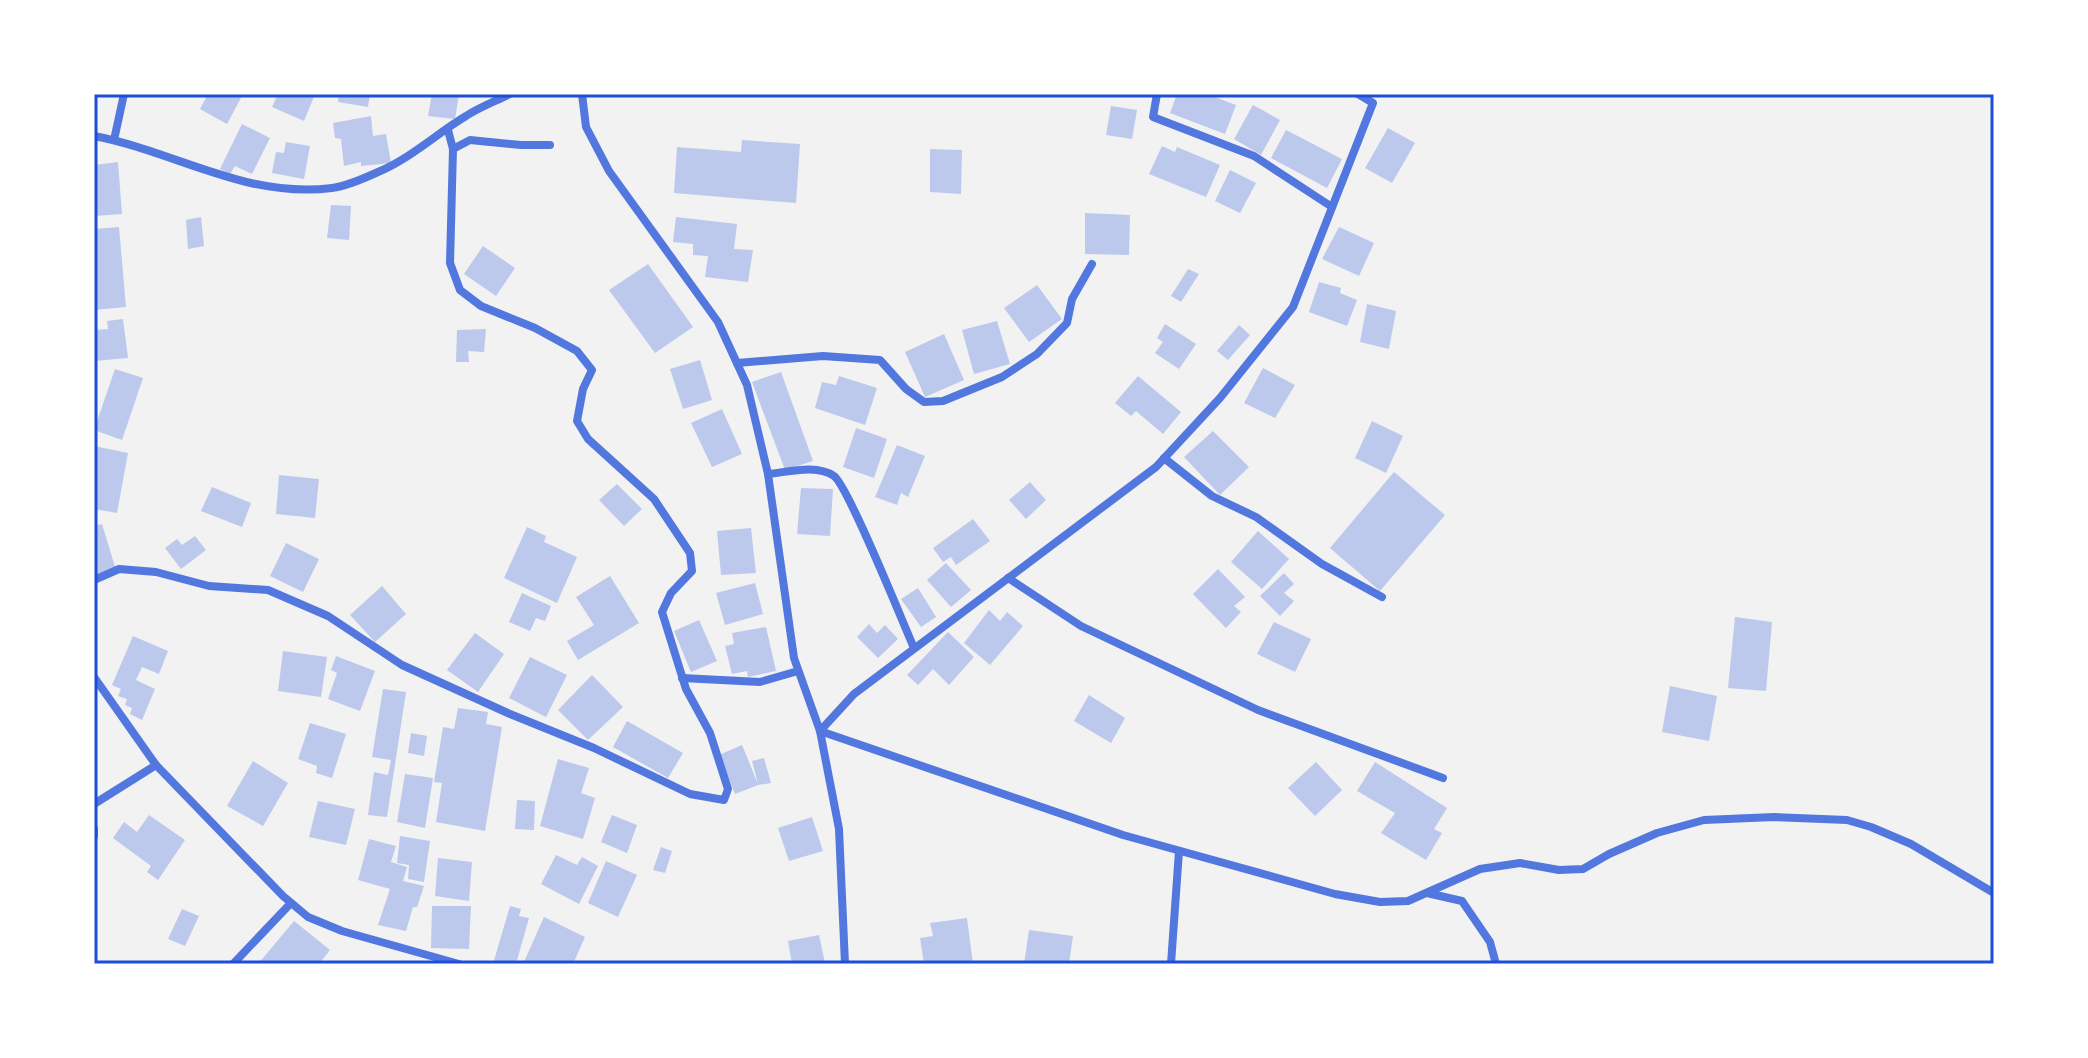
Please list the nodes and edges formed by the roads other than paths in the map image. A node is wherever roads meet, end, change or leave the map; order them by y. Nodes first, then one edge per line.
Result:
1 (124, 94) edge
2 (510, 94) edge
3 (582, 94) edge
4 (1157, 94) edge
5 (1358, 94) edge
6 (448, 130) junction
7 (94, 136) edge
8 (114, 140) junction
9 (550, 145) dead end
10 (453, 149) junction
11 (1332, 207) junction
12 (1092, 264) dead end
13 (737, 363) junction
14 (1164, 458) junction
15 (768, 474) junction
16 (1008, 578) junction
17 (94, 580) edge
18 (1382, 597) dead end
19 (914, 648) junction
20 (798, 671) junction
21 (94, 677) edge
22 (682, 678) junction
23 (820, 731) junction
24 (156, 765) junction
25 (1443, 778) dead end
26 (94, 804) edge
27 (94, 829) edge
28 (94, 836) edge
29 (1179, 851) junction
30 (1426, 893) junction
31 (1994, 893) edge
32 (291, 903) junction
33 (428, 960) edge
34 (233, 964) edge
35 (459, 964) edge
36 (845, 964) edge
37 (1171, 964) edge
38 (1496, 964) edge

1 - 8 street
2 - 6 street
3 - 13 street
4 - 11 street
5 - 11 street
6 - 8 street
6 - 10 street
7 - 8 street
9 - 10 street
10 - 22 street
11 - 14 street
12 - 13 street
13 - 15 street
14 - 16 street
14 - 18 street
15 - 19 street
15 - 20 street
16 - 19 street
16 - 25 street
17 - 22 street
19 - 23 street
20 - 22 street
20 - 23 street
21 - 24 street
23 - 29 street
23 - 36 street
24 - 26 street
24 - 32 street
27 - 28 street
29 - 30 street
29 - 37 street
30 - 31 street
30 - 38 street
32 - 33 street
32 - 34 street
33 - 35 street

